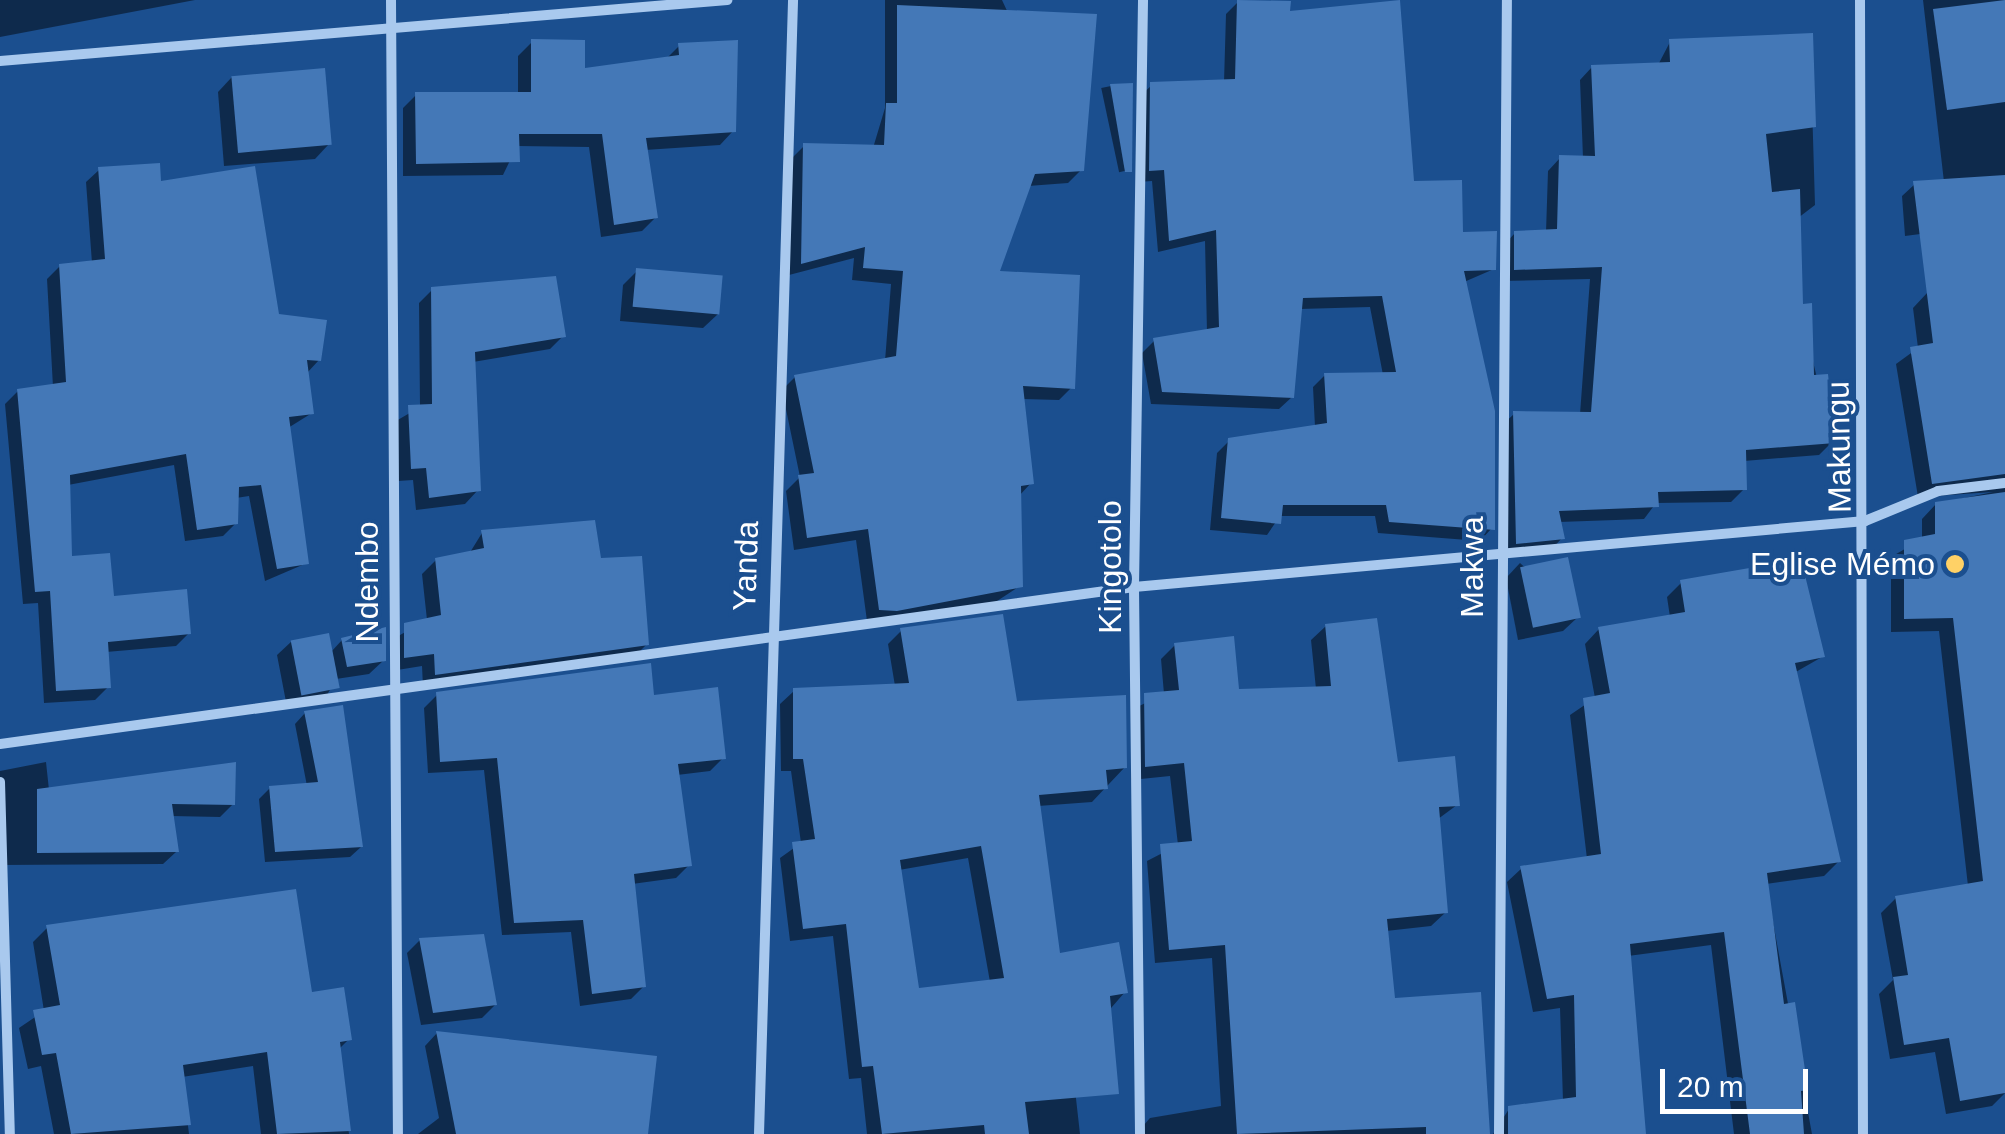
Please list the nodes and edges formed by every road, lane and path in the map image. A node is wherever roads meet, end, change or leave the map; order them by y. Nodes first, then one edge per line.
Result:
1 (391, 0) edge
2 (727, 0) edge
3 (793, 0) edge
4 (1143, 0) edge
5 (1507, 0) edge
6 (1860, 0) edge
7 (391, 30) junction
8 (0, 61) edge
9 (2005, 483) edge
10 (1865, 521) junction
11 (1496, 558) junction
12 (1134, 587) junction
13 (768, 642) junction
14 (392, 695) junction
15 (0, 744) edge
16 (0, 782) edge
17 (10, 1134) edge
18 (398, 1134) edge
19 (759, 1134) edge
20 (1140, 1134) edge
21 (1500, 1134) edge
22 (1864, 1134) edge

1 - 7 street, Ndembo
2 - 7 street
3 - 13 street, Yanda
4 - 12 street, Kingotolo
5 - 11 street, Makwa
6 - 10 street, Makungu
7 - 8 street
7 - 14 street, Ndembo
9 - 10 street
10 - 11 street
10 - 22 street, Makungu
11 - 12 street
11 - 21 street, Makwa
12 - 13 street
12 - 20 street, Kingotolo
13 - 14 street
13 - 19 street, Yanda
14 - 15 street
14 - 18 street, Ndembo
16 - 17 street

